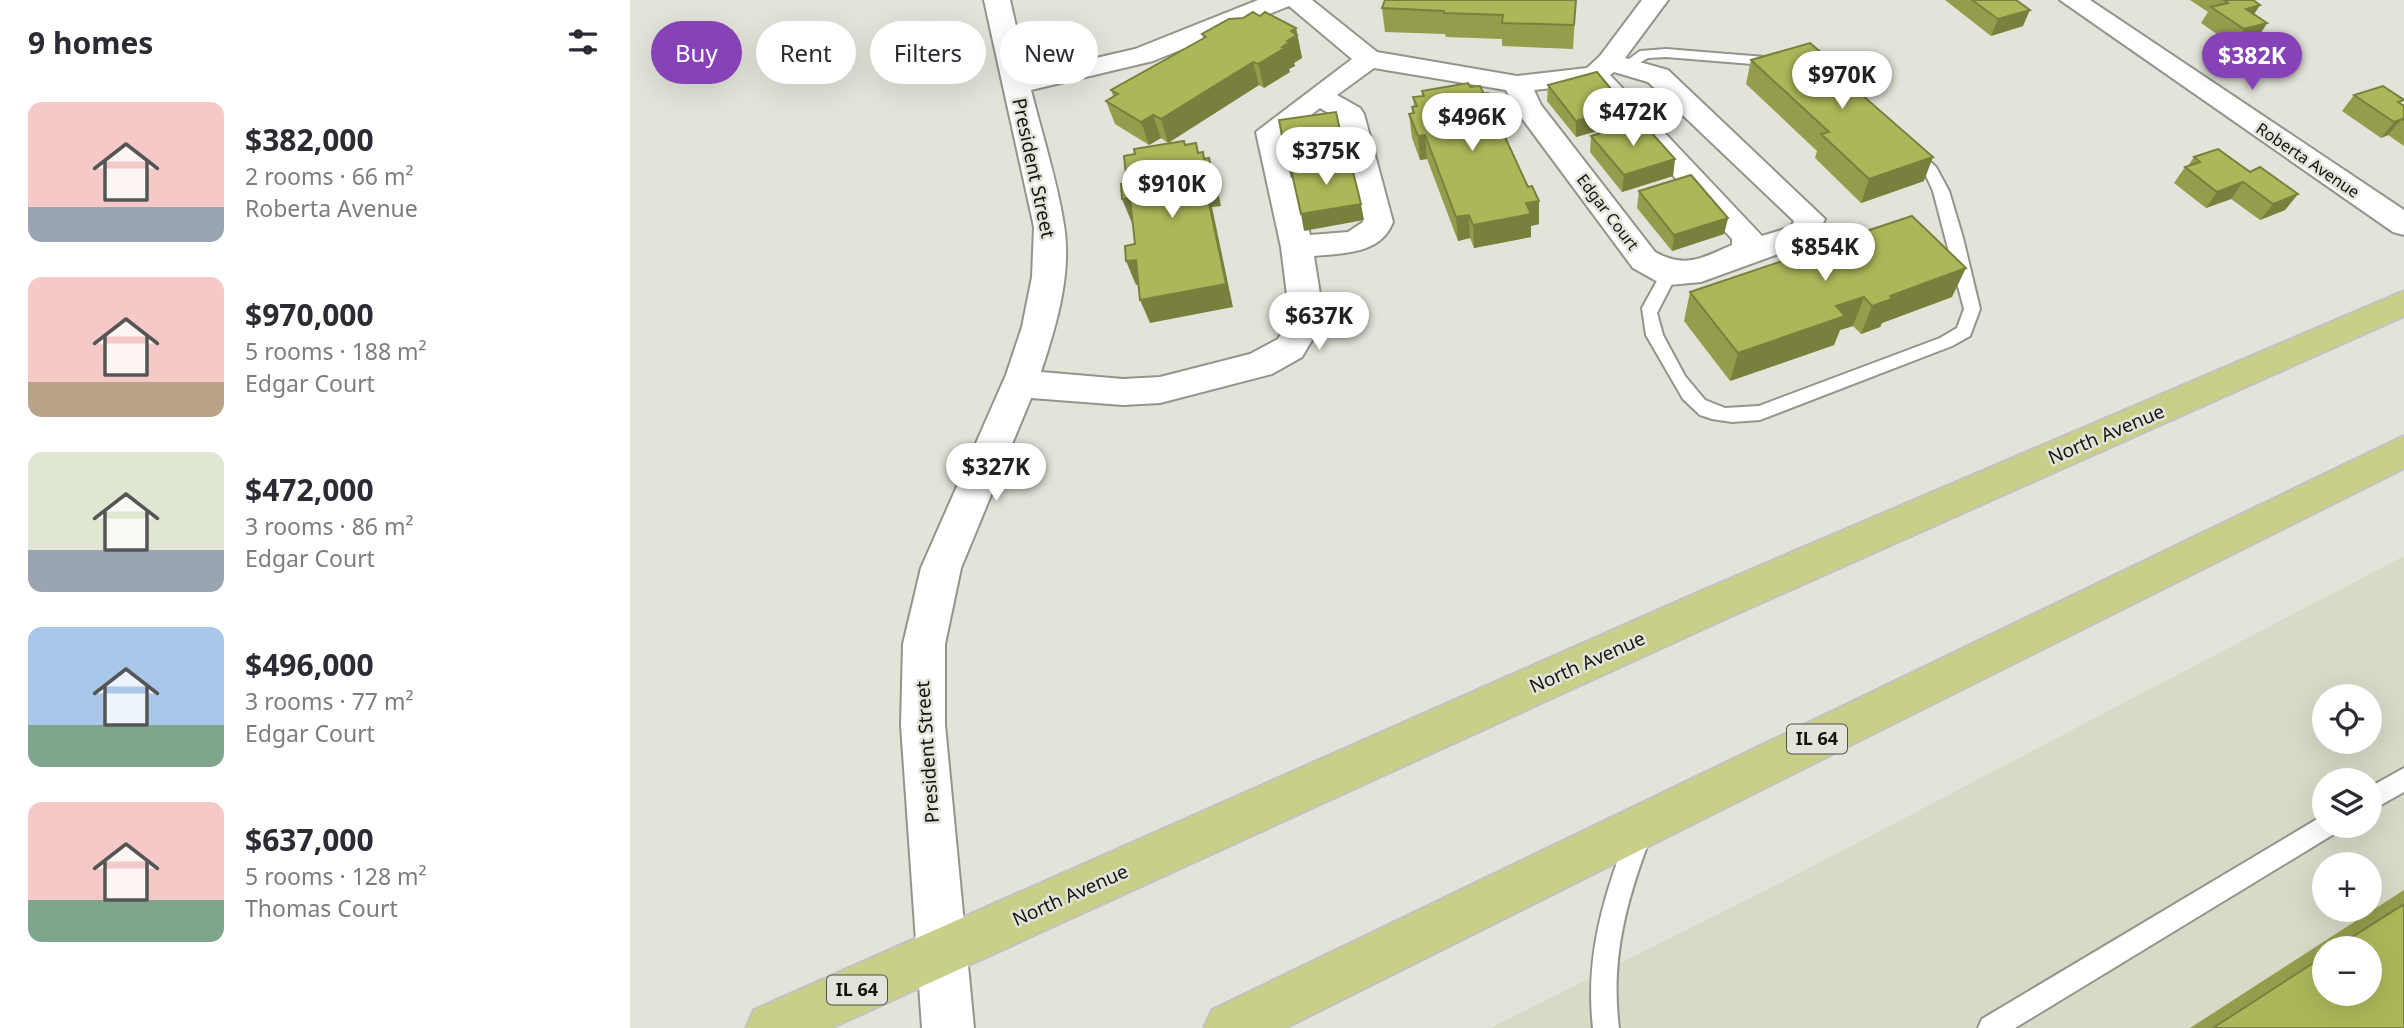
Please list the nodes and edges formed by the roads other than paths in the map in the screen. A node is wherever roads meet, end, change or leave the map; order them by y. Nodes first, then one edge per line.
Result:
1 (997, 0) edge
2 (1284, 0) edge
3 (1297, 0) edge
4 (1656, 0) edge
5 (2073, 0) edge
6 (1369, 59) junction
7 (1799, 65) edge
8 (1610, 68) junction
9 (1517, 84) junction
10 (1016, 85) junction
11 (1318, 96) junction
12 (1897, 136) edge
13 (2404, 225) edge
14 (1297, 247) junction
15 (1746, 252) junction
16 (1669, 274) junction
17 (2404, 303) edge
18 (1018, 384) junction
19 (2400, 458) edge
20 (2404, 779) edge
21 (2382, 793) edge
22 (1643, 825) junction
23 (2312, 834) edge
24 (941, 952) junction
25 (772, 1028) edge
26 (948, 1028) edge
27 (1230, 1028) edge
28 (1606, 1028) edge
29 (1991, 1028) edge

1 - 10 street, President Street
2 - 10 street
3 - 6 street
4 - 8 street
5 - 13 street, Roberta Avenue
6 - 9 street
6 - 11 street
7 - 8 lane
8 - 9 street
8 - 15 street
8 - 15 street
9 - 16 street, Edgar Court
10 - 18 street, President Street
11 - 14 street
11 - 14 street
12 - 16 lane
14 - 18 street
15 - 16 street
17 - 24 main road, North Avenue / IL 64
18 - 24 street, President Street
19 - 22 main road, IL 64
20 - 21 lane
22 - 27 main road, IL 64
22 - 28 lane
23 - 29 lane
24 - 25 main road, North Avenue / IL 64
24 - 26 street, President Street

